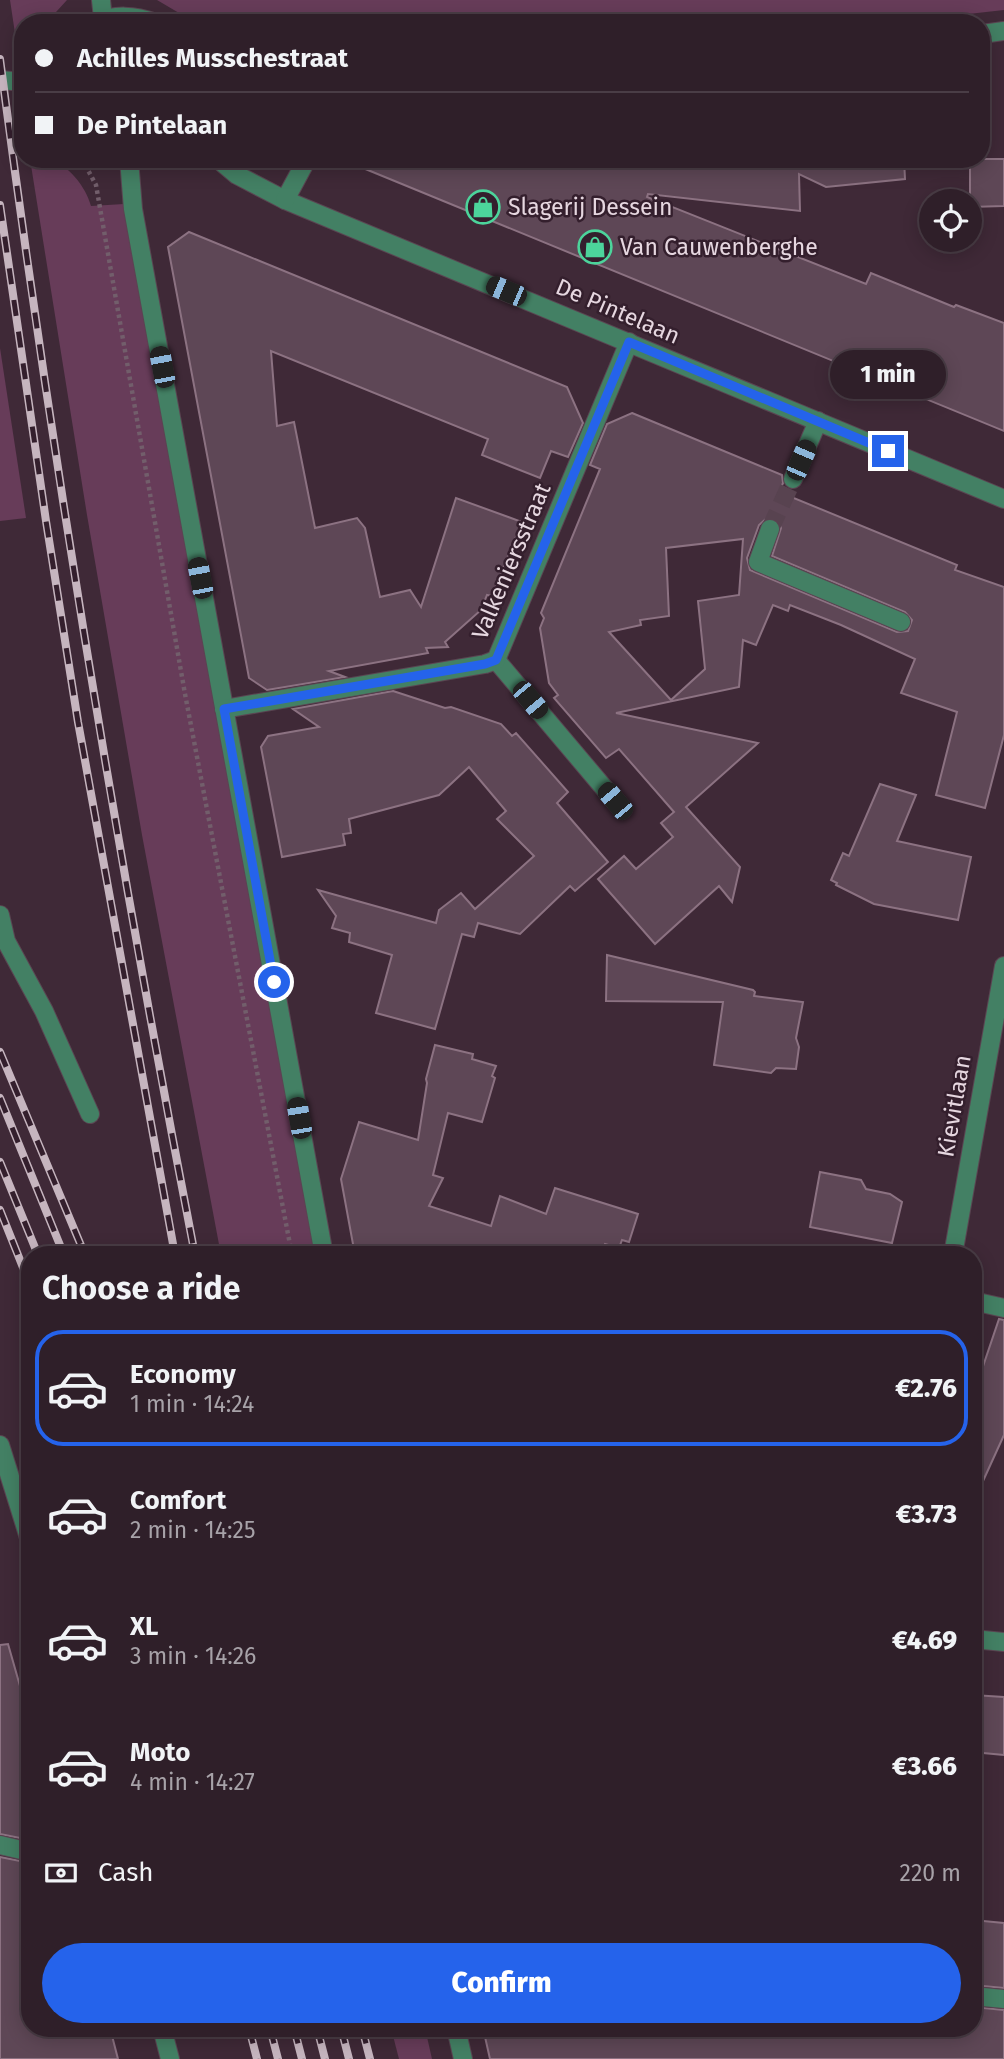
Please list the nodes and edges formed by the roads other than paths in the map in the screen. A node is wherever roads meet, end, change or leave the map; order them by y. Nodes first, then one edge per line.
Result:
1 (130, 168) edge
2 (229, 168) edge
3 (302, 168) edge
4 (285, 200) junction
5 (629, 342) junction
6 (818, 421) junction
7 (793, 479) tunnel mouth
8 (1004, 499) edge
9 (770, 529) tunnel mouth
10 (901, 622) dead end
11 (496, 660) junction
12 (224, 709) junction
13 (615, 801) dead end
14 (0, 915) edge
15 (1004, 966) edge
16 (90, 1114) dead end
17 (322, 1246) edge
18 (955, 1246) edge
19 (982, 1303) edge
20 (1004, 1308) edge
21 (0, 1445) edge
22 (21, 1512) edge
23 (982, 1640) edge
24 (1004, 1642) edge
25 (0, 1845) edge
26 (21, 1850) edge
27 (982, 1997) edge
28 (1004, 1999) edge
29 (164, 2037) edge
30 (458, 2037) edge
31 (170, 2059) edge
32 (463, 2059) edge

1 - 12 street
2 - 4 street, De Pintelaan
3 - 4 street
4 - 5 street, De Pintelaan
5 - 6 street, De Pintelaan
5 - 11 street, Valkeniersstraat
6 - 7 street
6 - 8 street, De Pintelaan
9 - 10 street
11 - 12 street, Valkeniersstraat
11 - 13 street
12 - 17 street
14 - 16 street
15 - 18 street, Kievitlaan
19 - 20 street
21 - 22 street
23 - 24 street
25 - 26 street
27 - 28 street
29 - 31 street
30 - 32 street

